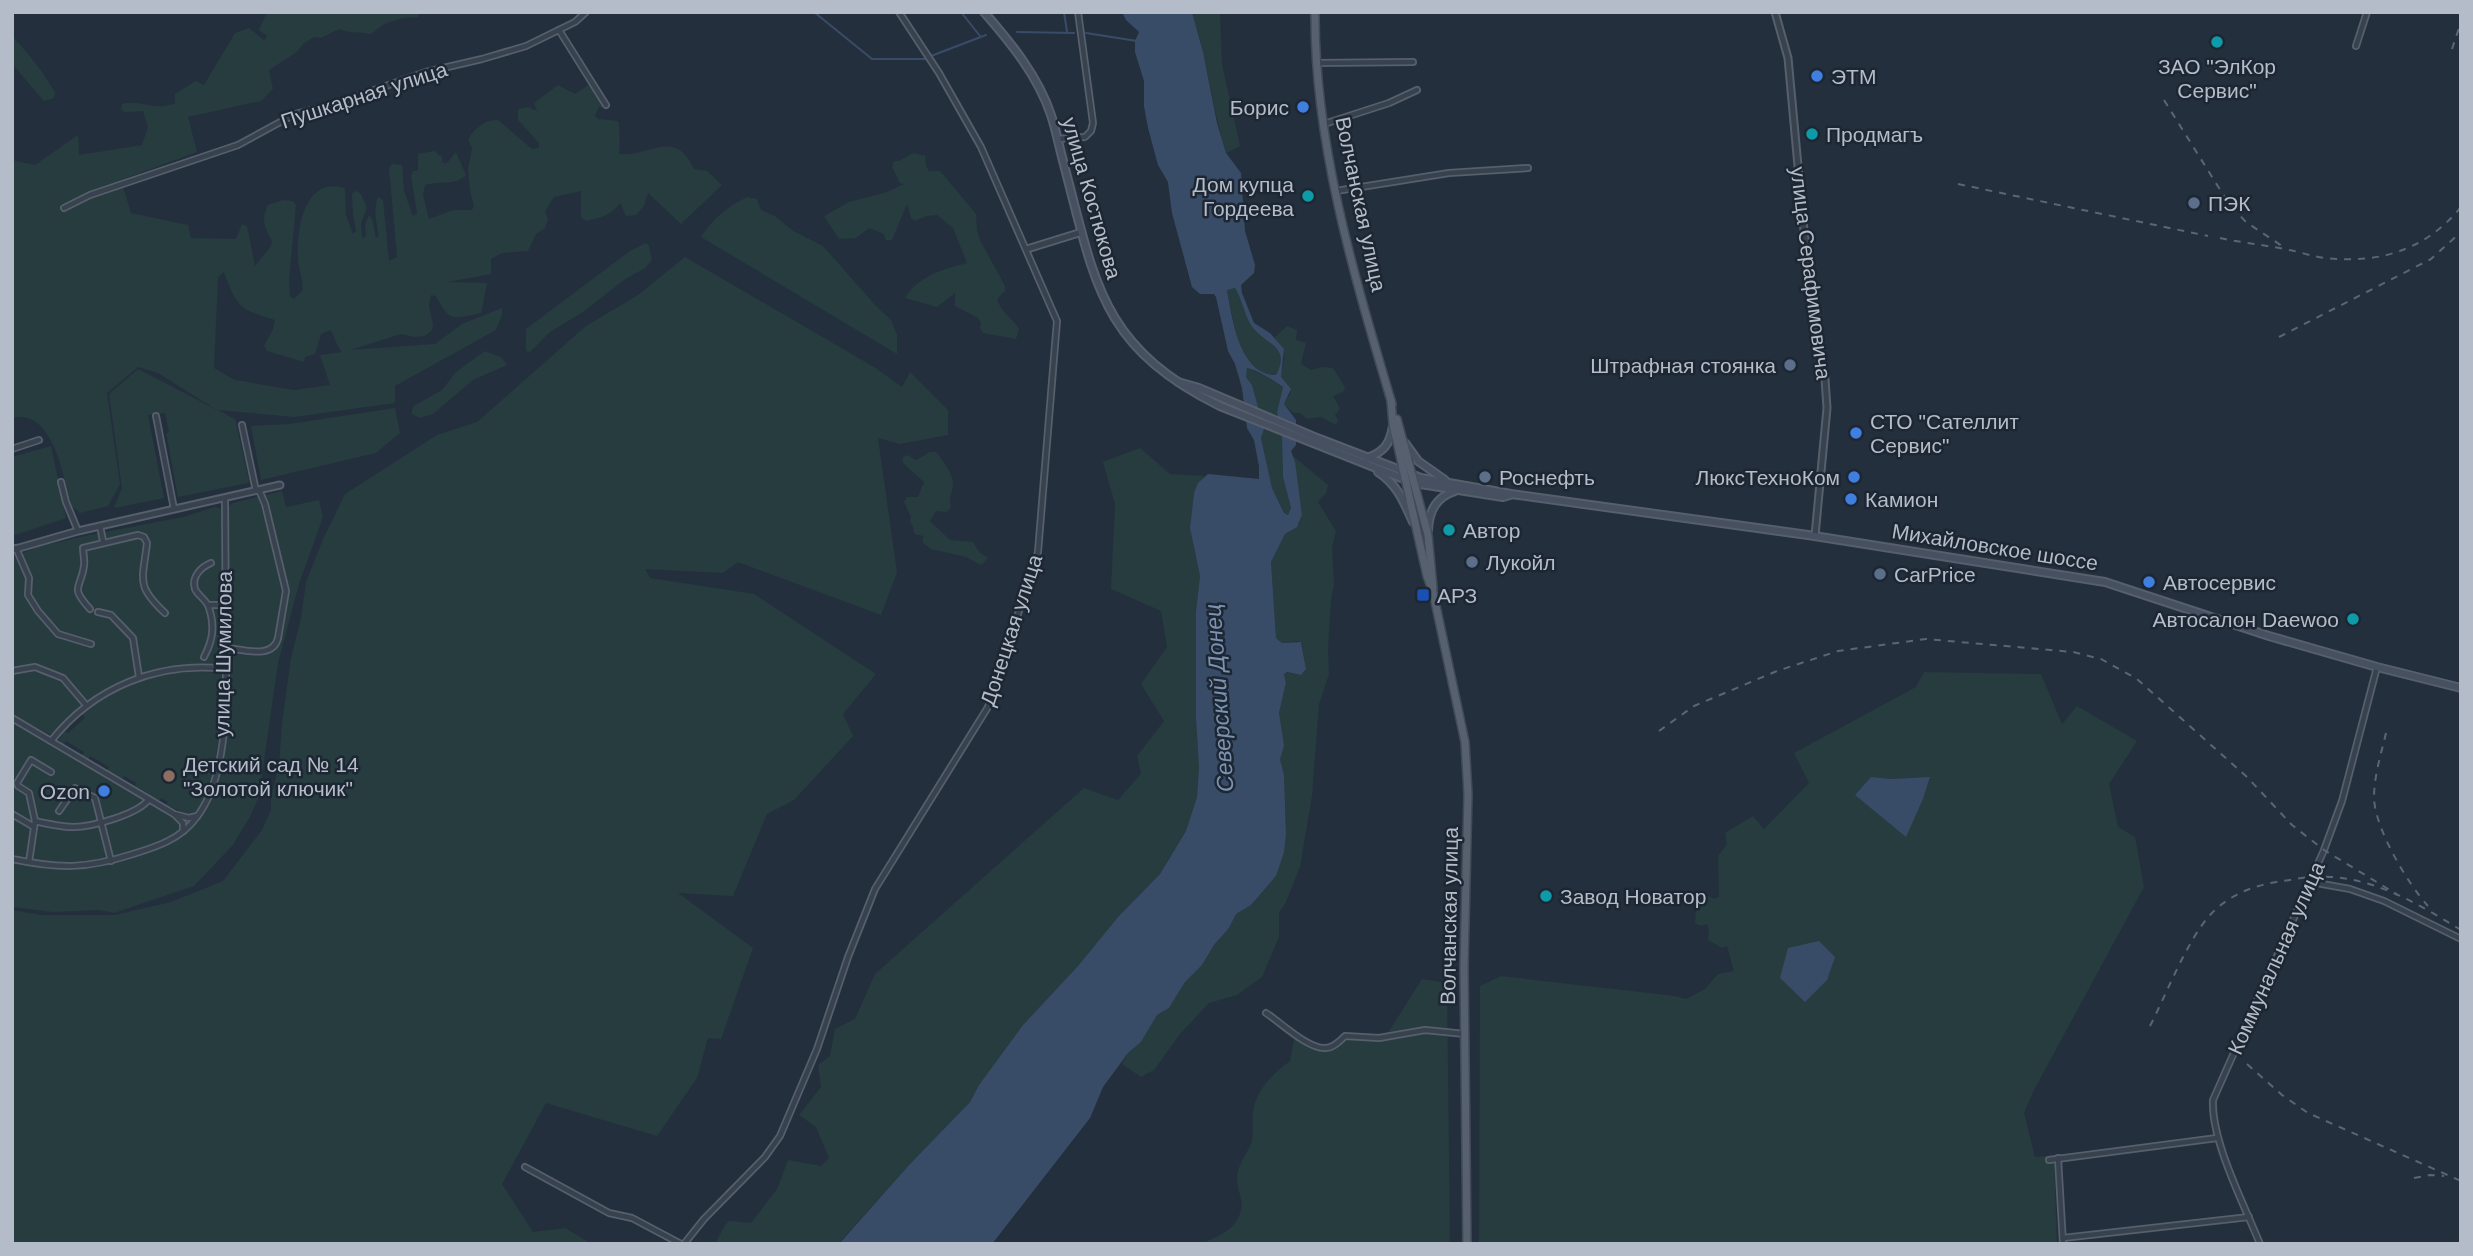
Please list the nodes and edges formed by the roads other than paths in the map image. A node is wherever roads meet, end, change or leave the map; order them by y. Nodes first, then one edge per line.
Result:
1 (586, 12) edge
2 (899, 12) edge
3 (984, 12) edge
4 (1078, 12) edge
5 (1315, 12) edge
6 (1775, 12) edge
7 (2367, 12) edge
8 (559, 30) junction
9 (2356, 46) dead end
10 (1413, 61) dead end
11 (1315, 63) junction
12 (1418, 90) dead end
13 (606, 105) dead end
14 (1324, 124) junction
15 (1057, 139) junction
16 (1528, 168) dead end
17 (1336, 191) junction
18 (64, 208) dead end
19 (1082, 232) junction
20 (1027, 250) junction
21 (1391, 401) junction
22 (156, 416) dead end
23 (1393, 424) junction
24 (242, 425) dead end
25 (1403, 438) junction
26 (39, 439) dead end
27 (12, 449) edge
28 (1364, 460) junction
29 (1409, 478) junction
30 (61, 482) dead end
31 (1450, 483) junction
32 (280, 485) dead end
33 (257, 490) junction
34 (1458, 490) junction
35 (1511, 494) junction
36 (225, 498) junction
37 (174, 509) junction
38 (100, 526) junction
39 (78, 531) junction
40 (1418, 534) junction
41 (1428, 535) junction
42 (1815, 536) junction
43 (103, 541) junction
44 (14, 549) edge
45 (211, 563) dead end
46 (1433, 592) junction
47 (209, 605) junction
48 (226, 605) junction
49 (90, 609) dead end
50 (98, 612) dead end
51 (166, 613) dead end
52 (91, 643) dead end
53 (226, 648) junction
54 (204, 657) dead end
55 (2377, 667) junction
56 (226, 669) junction
57 (12, 671) edge
58 (139, 677) junction
59 (2461, 688) edge
60 (86, 705) junction
61 (12, 718) edge
62 (51, 741) junction
63 (51, 772) dead end
64 (149, 799) junction
65 (59, 811) dead end
66 (200, 813) junction
67 (12, 814) edge
68 (174, 814) junction
69 (186, 818) junction
70 (101, 822) junction
71 (183, 823) junction
72 (35, 824) junction
73 (191, 825) junction
74 (181, 833) junction
75 (12, 859) edge
76 (111, 861) junction
77 (29, 862) junction
78 (2311, 882) junction
79 (2461, 939) edge
80 (1266, 1013) dead end
81 (1466, 1034) junction
82 (2217, 1138) junction
83 (2058, 1158) junction
84 (2049, 1160) dead end
85 (526, 1167) dead end
86 (2249, 1217) junction
87 (2063, 1241) edge
88 (683, 1244) edge
89 (1467, 1244) edge
90 (2260, 1244) edge

1 - 8 street, Пушкарная улица
2 - 20 street, Донецкая улица
3 - 15 main road, улица Костюкова
4 - 15 street
5 - 11 main road, Волчанская улица
6 - 42 street, улица Серафимовича
7 - 9 street
8 - 13 street
8 - 18 street, Пушкарная улица
10 - 11 street
11 - 14 main road, Волчанская улица
12 - 14 street
14 - 17 main road, Волчанская улица
15 - 19 main road, улица Костюкова
16 - 17 street
17 - 21 main road, Волчанская улица
19 - 20 street
19 - 28 main road, улица Костюкова
20 - 88 street, Донецкая улица
21 - 23 main road, Волчанская улица
21 - 25 main road, Волчанская улица
22 - 37 street
23 - 28 main road
23 - 29 main road, Волчанская улица
24 - 33 street
25 - 29 main road, Волчанская улица
25 - 31 main road
26 - 27 street
28 - 29 main road, улица Костюкова
28 - 40 main road
29 - 31 main road, Михайловское шоссе
29 - 34 main road, Михайловское шоссе
29 - 40 main road, Волчанская улица
29 - 41 main road, Волчанская улица
30 - 39 street
31 - 35 main road, Михайловское шоссе
32 - 33 street
33 - 36 street
33 - 53 street
34 - 35 main road, Михайловское шоссе
34 - 41 main road
35 - 42 main road, Михайловское шоссе
36 - 37 street
36 - 48 street, улица Шумилова
37 - 38 street
38 - 39 street
38 - 43 street
39 - 44 street
40 - 46 main road, Волчанская улица
41 - 46 main road, Волчанская улица
42 - 55 main road, Михайловское шоссе
43 - 49 street
43 - 51 street
44 - 52 street
45 - 47 street
46 - 81 main road, Волчанская улица
47 - 48 street
47 - 54 street
48 - 53 street, улица Шумилова
50 - 58 street
53 - 56 street, улица Шумилова
55 - 59 main road, Михайловское шоссе
55 - 78 street, Коммунальная улица
56 - 58 street
56 - 66 street, улица Шумилова
57 - 60 street
58 - 60 street
60 - 62 street
61 - 62 street
62 - 64 street
63 - 72 street
64 - 68 street
64 - 70 street
65 - 70 street
66 - 69 street
66 - 73 street, улица Шумилова
67 - 72 street
68 - 69 street
68 - 71 street
69 - 73 street
70 - 72 street
70 - 76 street
71 - 73 street
71 - 74 street
72 - 77 street
73 - 74 street, улица Шумилова
74 - 76 street, улица Шумилова
75 - 77 street, улица Шумилова
76 - 77 street, улица Шумилова
78 - 79 street
78 - 82 street, Коммунальная улица
80 - 81 street
81 - 89 main road, Волчанская улица
82 - 83 street
82 - 86 street, Коммунальная улица
83 - 84 street
83 - 87 street
85 - 88 street, Донецкая улица
86 - 87 street
86 - 90 street, Коммунальная улица

